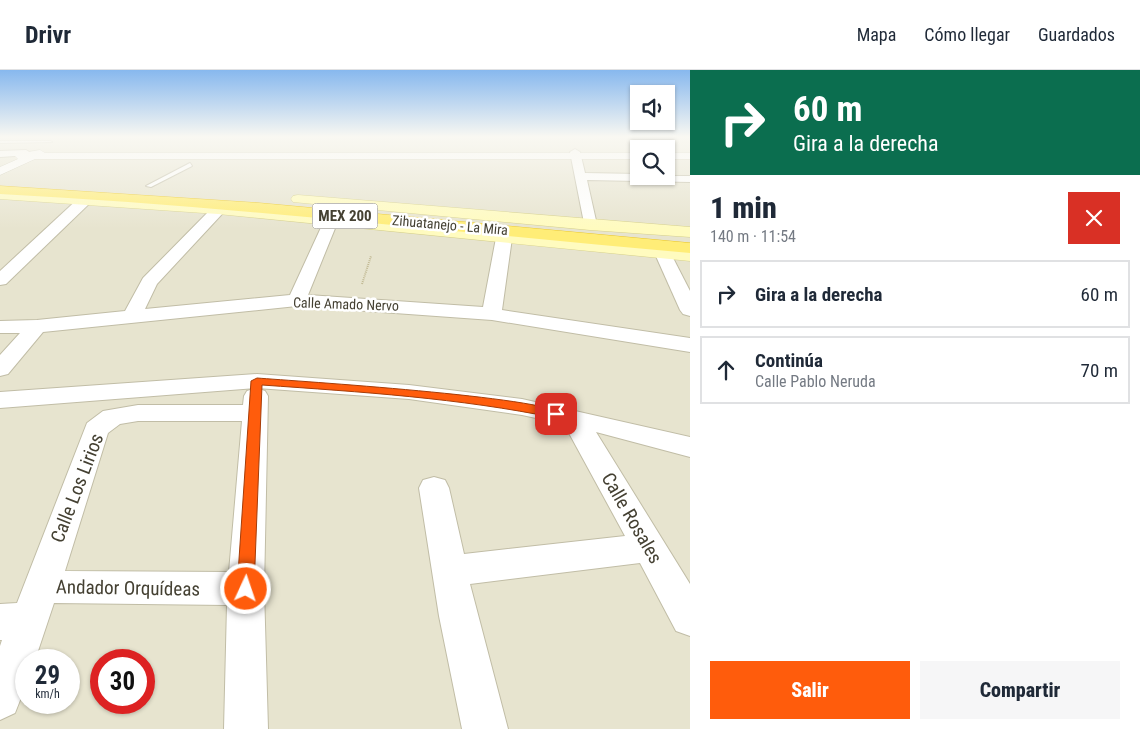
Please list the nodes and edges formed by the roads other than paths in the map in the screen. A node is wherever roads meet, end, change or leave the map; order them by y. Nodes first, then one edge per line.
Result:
1 (185, 168) edge
2 (578, 168) edge
3 (580, 176) junction
4 (0, 178) edge
5 (690, 179) edge
6 (0, 182) edge
7 (149, 186) junction
8 (0, 190) edge
9 (0, 195) edge
10 (86, 199) junction
11 (218, 210) junction
12 (406, 210) junction
13 (331, 221) junction
14 (590, 225) junction
15 (690, 232) edge
16 (504, 238) junction
17 (690, 240) edge
18 (690, 248) edge
19 (663, 254) junction
20 (690, 256) edge
21 (0, 280) edge
22 (297, 300) junction
23 (690, 310) edge
24 (492, 314) junction
25 (132, 316) junction
26 (37, 326) junction
27 (0, 328) edge
28 (690, 345) edge
29 (0, 369) edge
30 (256, 397) junction
31 (0, 400) edge
32 (574, 418) junction
33 (690, 446) edge
34 (434, 488) dead end
35 (649, 548) junction
36 (449, 571) junction
37 (246, 589) junction
38 (24, 610) edge
39 (690, 618) edge
40 (0, 698) edge
41 (246, 729) edge
42 (485, 729) edge

1 - 7 lane
2 - 3 street
3 - 5 street
3 - 14 street
4 - 7 main road
6 - 12 highway, Zihuatanejo - La Mira / MEX 200
7 - 12 main road
8 - 18 highway, Zihuatanejo - La Mira / MEX 200
9 - 10 main road
10 - 11 main road
10 - 21 street
11 - 13 main road
11 - 25 street
12 - 14 main road
12 - 17 highway, Zihuatanejo - La Mira / MEX 200
13 - 16 main road
13 - 22 street
14 - 15 main road
16 - 19 main road
16 - 24 street
19 - 20 main road
19 - 23 street
22 - 24 street, Calle Amado Nervo
22 - 25 street, Calle Amado Nervo
24 - 28 street, Calle Amado Nervo
25 - 26 street, Calle Amado Nervo
26 - 27 street, Calle Amado Nervo
26 - 29 street
30 - 31 street
30 - 32 street
30 - 37 street
30 - 38 street, Calle Los Lirios
32 - 33 street
32 - 35 street, Calle Rosales
34 - 36 street
35 - 36 street
35 - 39 street, Calle Rosales
36 - 42 street
37 - 38 street, Andador Orquídeas
37 - 41 street
38 - 40 street, Calle Los Lirios

